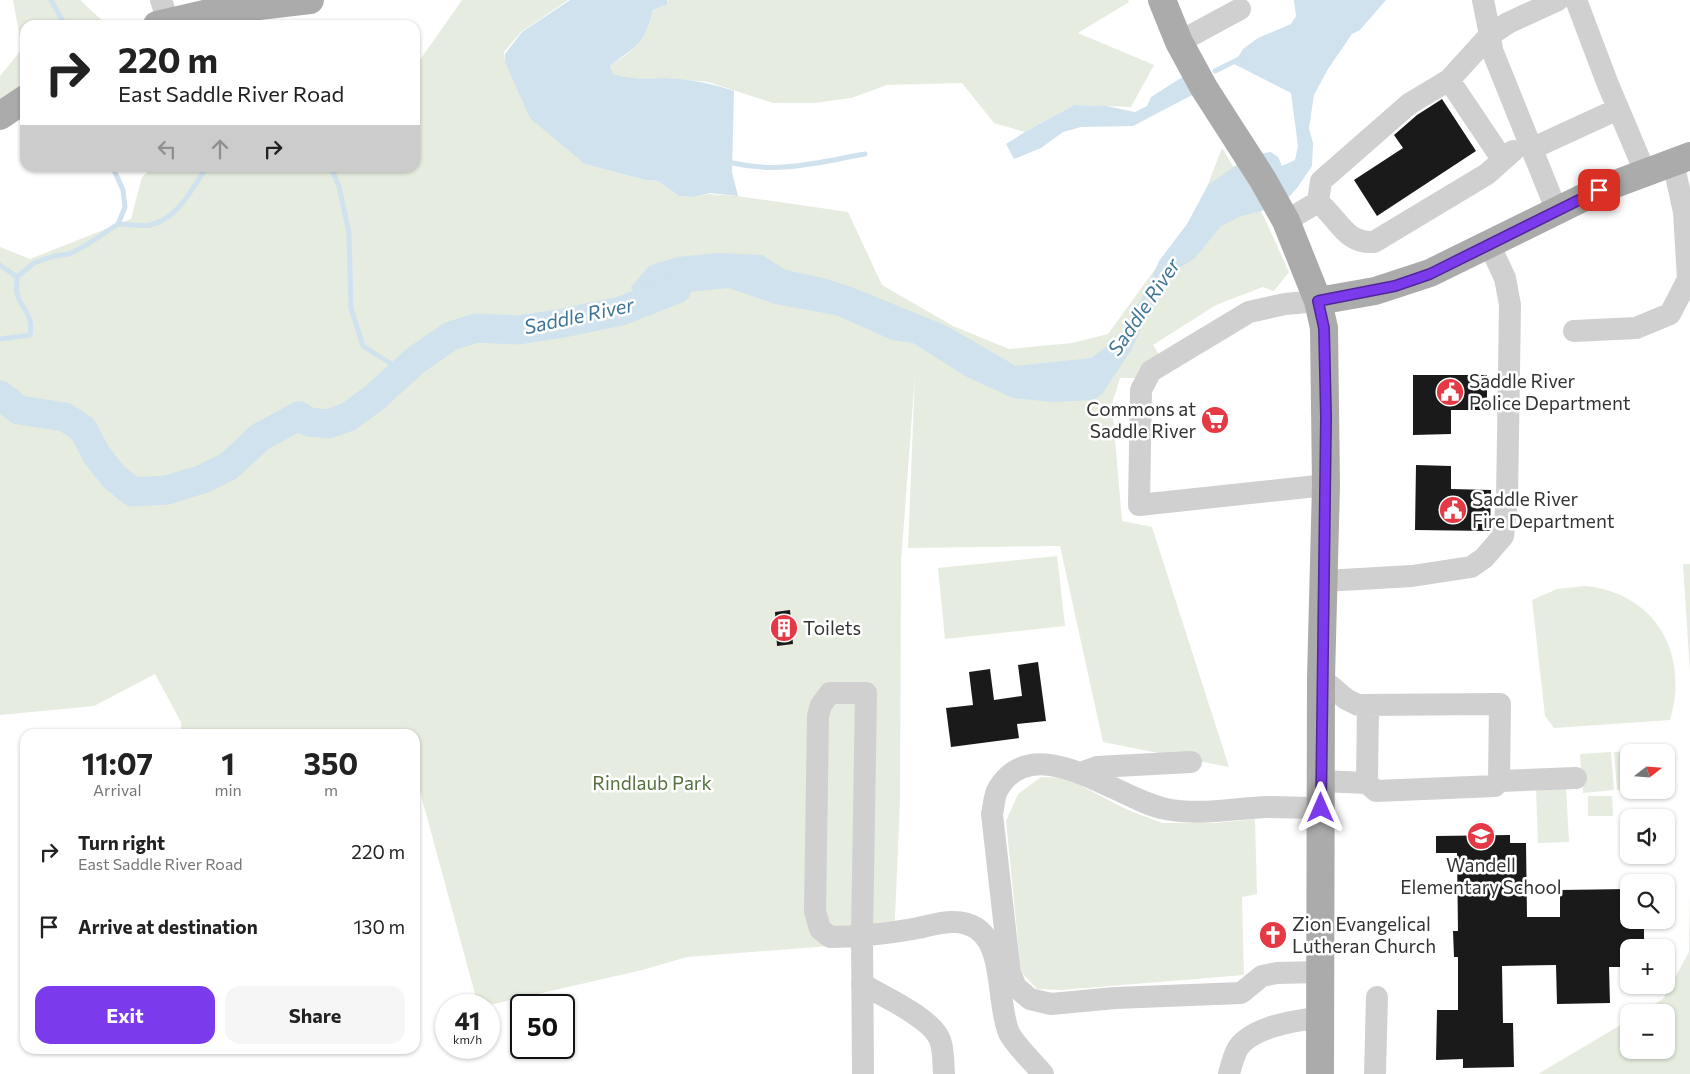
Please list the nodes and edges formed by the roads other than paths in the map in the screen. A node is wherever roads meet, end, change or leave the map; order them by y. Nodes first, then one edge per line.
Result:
1 (310, 0) edge
2 (1162, 0) edge
3 (1483, 0) edge
4 (1558, 0) edge
5 (1576, 0) edge
6 (1240, 10) dead end
7 (162, 16) edge
8 (1490, 35) junction
9 (1179, 42) junction
10 (1449, 80) junction
11 (20, 102) edge
12 (1618, 109) junction
13 (0, 116) edge
14 (1529, 144) junction
15 (1502, 159) junction
16 (1681, 159) edge
17 (1645, 172) junction
18 (1318, 202) junction
19 (1556, 209) junction
20 (1282, 213) junction
21 (1489, 244) junction
22 (1318, 301) junction
23 (1574, 331) dead end
24 (1326, 485) junction
25 (1324, 581) junction
26 (1321, 678) junction
27 (1368, 705) junction
28 (1191, 762) dead end
29 (1080, 773) junction
30 (1576, 778) dead end
31 (1321, 781) junction
32 (1499, 781) junction
33 (1368, 782) junction
34 (1321, 808) junction
35 (862, 937) junction
36 (1320, 972) junction
37 (862, 984) junction
38 (1377, 997) dead end
39 (1320, 1018) junction
40 (863, 1074) edge
41 (944, 1074) edge
42 (1043, 1074) edge
43 (1229, 1074) edge
44 (1320, 1074) edge
45 (1376, 1074) edge

1 - 7 main road
2 - 9 main road
3 - 8 lane
4 - 8 lane
5 - 12 lane
6 - 9 lane
8 - 10 lane
8 - 14 lane
9 - 20 main road
10 - 15 lane
10 - 18 lane
11 - 13 main road
12 - 14 lane
12 - 17 lane
14 - 15 lane
14 - 19 lane
15 - 18 lane
16 - 17 main road
16 - 23 lane
17 - 19 main road
18 - 20 lane
19 - 21 main road
20 - 22 main road
21 - 22 main road
21 - 25 lane
22 - 24 main road
22 - 24 lane
24 - 25 main road
25 - 26 main road
26 - 27 lane
26 - 31 main road
27 - 32 lane
27 - 33 lane
28 - 29 lane
29 - 34 lane
29 - 36 lane
30 - 32 lane
31 - 33 lane
31 - 34 main road
32 - 33 lane
34 - 36 main road
35 - 35 lane
35 - 37 lane
35 - 42 lane
36 - 39 main road
37 - 40 lane
37 - 41 lane
38 - 45 lane
39 - 43 lane
39 - 44 main road

